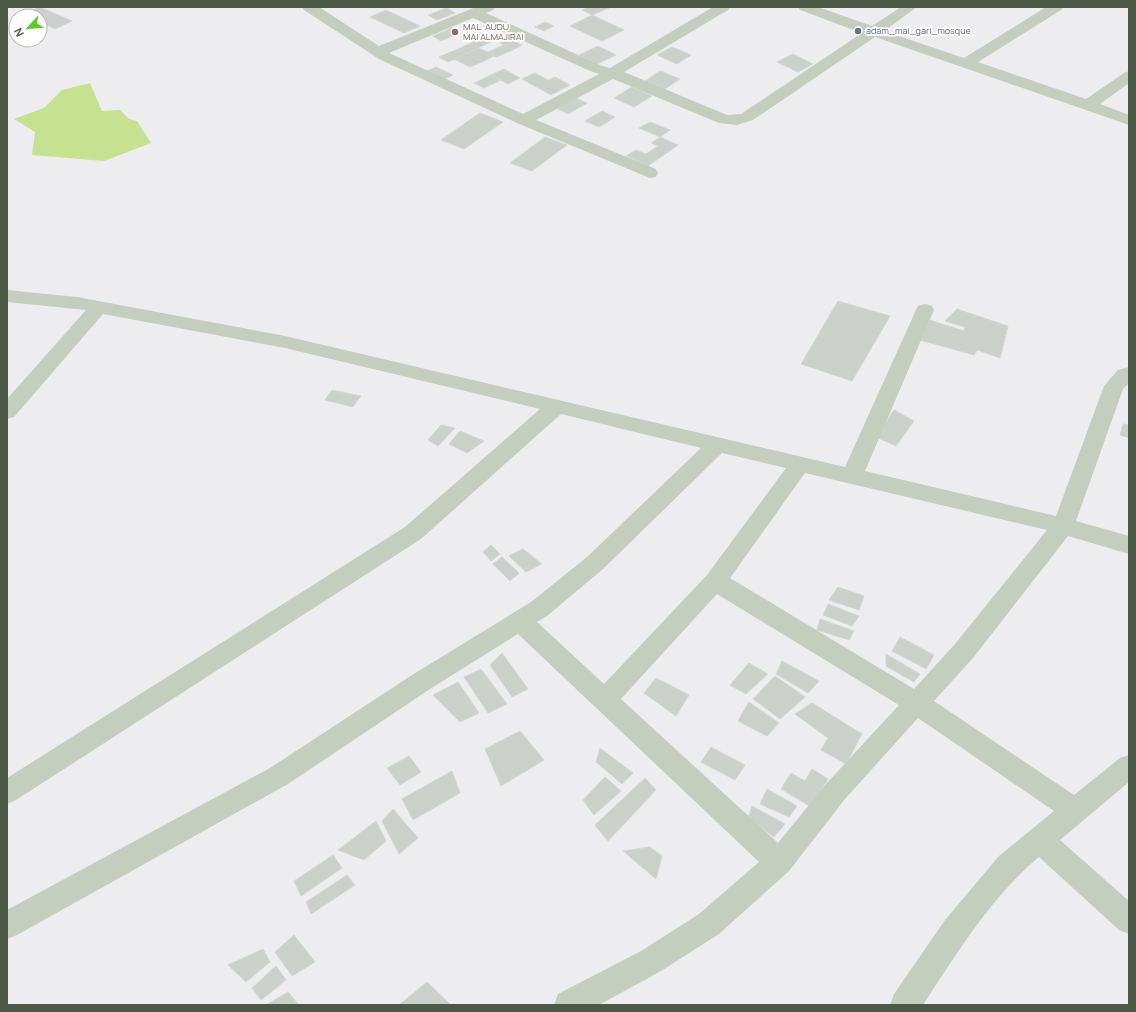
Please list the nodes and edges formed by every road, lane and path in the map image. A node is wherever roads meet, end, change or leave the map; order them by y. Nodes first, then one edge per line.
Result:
1 (336, 7) edge
2 (489, 7) edge
3 (723, 7) edge
4 (805, 7) edge
5 (910, 7) edge
6 (1056, 7) edge
7 (314, 10) edge
8 (474, 13) junction
9 (872, 32) junction
10 (382, 53) junction
11 (966, 63) junction
12 (612, 73) junction
13 (1129, 76) edge
14 (1089, 104) junction
15 (523, 120) junction
16 (1129, 120) edge
17 (650, 173) dead end
18 (7, 296) edge
19 (99, 307) junction
20 (925, 310) dead end
21 (1129, 374) edge
22 (556, 407) junction
23 (7, 412) edge
24 (717, 445) junction
25 (800, 464) junction
26 (852, 476) junction
27 (1063, 526) junction
28 (1129, 545) edge
29 (715, 580) junction
30 (520, 621) junction
31 (605, 700) junction
32 (916, 703) junction
33 (1129, 766) edge
34 (7, 792) edge
35 (1075, 811) junction
36 (1040, 840) junction
37 (779, 862) junction
38 (1129, 920) edge
39 (7, 925) edge
40 (908, 1003) edge
41 (570, 1005) edge

1 - 7 street
2 - 8 street
3 - 12 street
4 - 9 street
5 - 9 street
6 - 11 street
7 - 10 street
8 - 10 street
8 - 12 street
9 - 11 street
9 - 12 street
10 - 15 street
11 - 14 street
12 - 15 street
13 - 14 street
14 - 16 street
15 - 17 street
18 - 19 street
19 - 22 street
19 - 23 street
20 - 26 street
21 - 27 street
22 - 24 street
22 - 34 street
24 - 25 street
24 - 30 street
25 - 26 street
25 - 29 street
26 - 27 street
27 - 28 street
27 - 32 street
29 - 31 street
29 - 32 street
30 - 31 street
30 - 39 street
31 - 37 street
32 - 35 street
32 - 37 street
33 - 35 street
35 - 36 street
36 - 38 street
36 - 40 street
37 - 41 street

